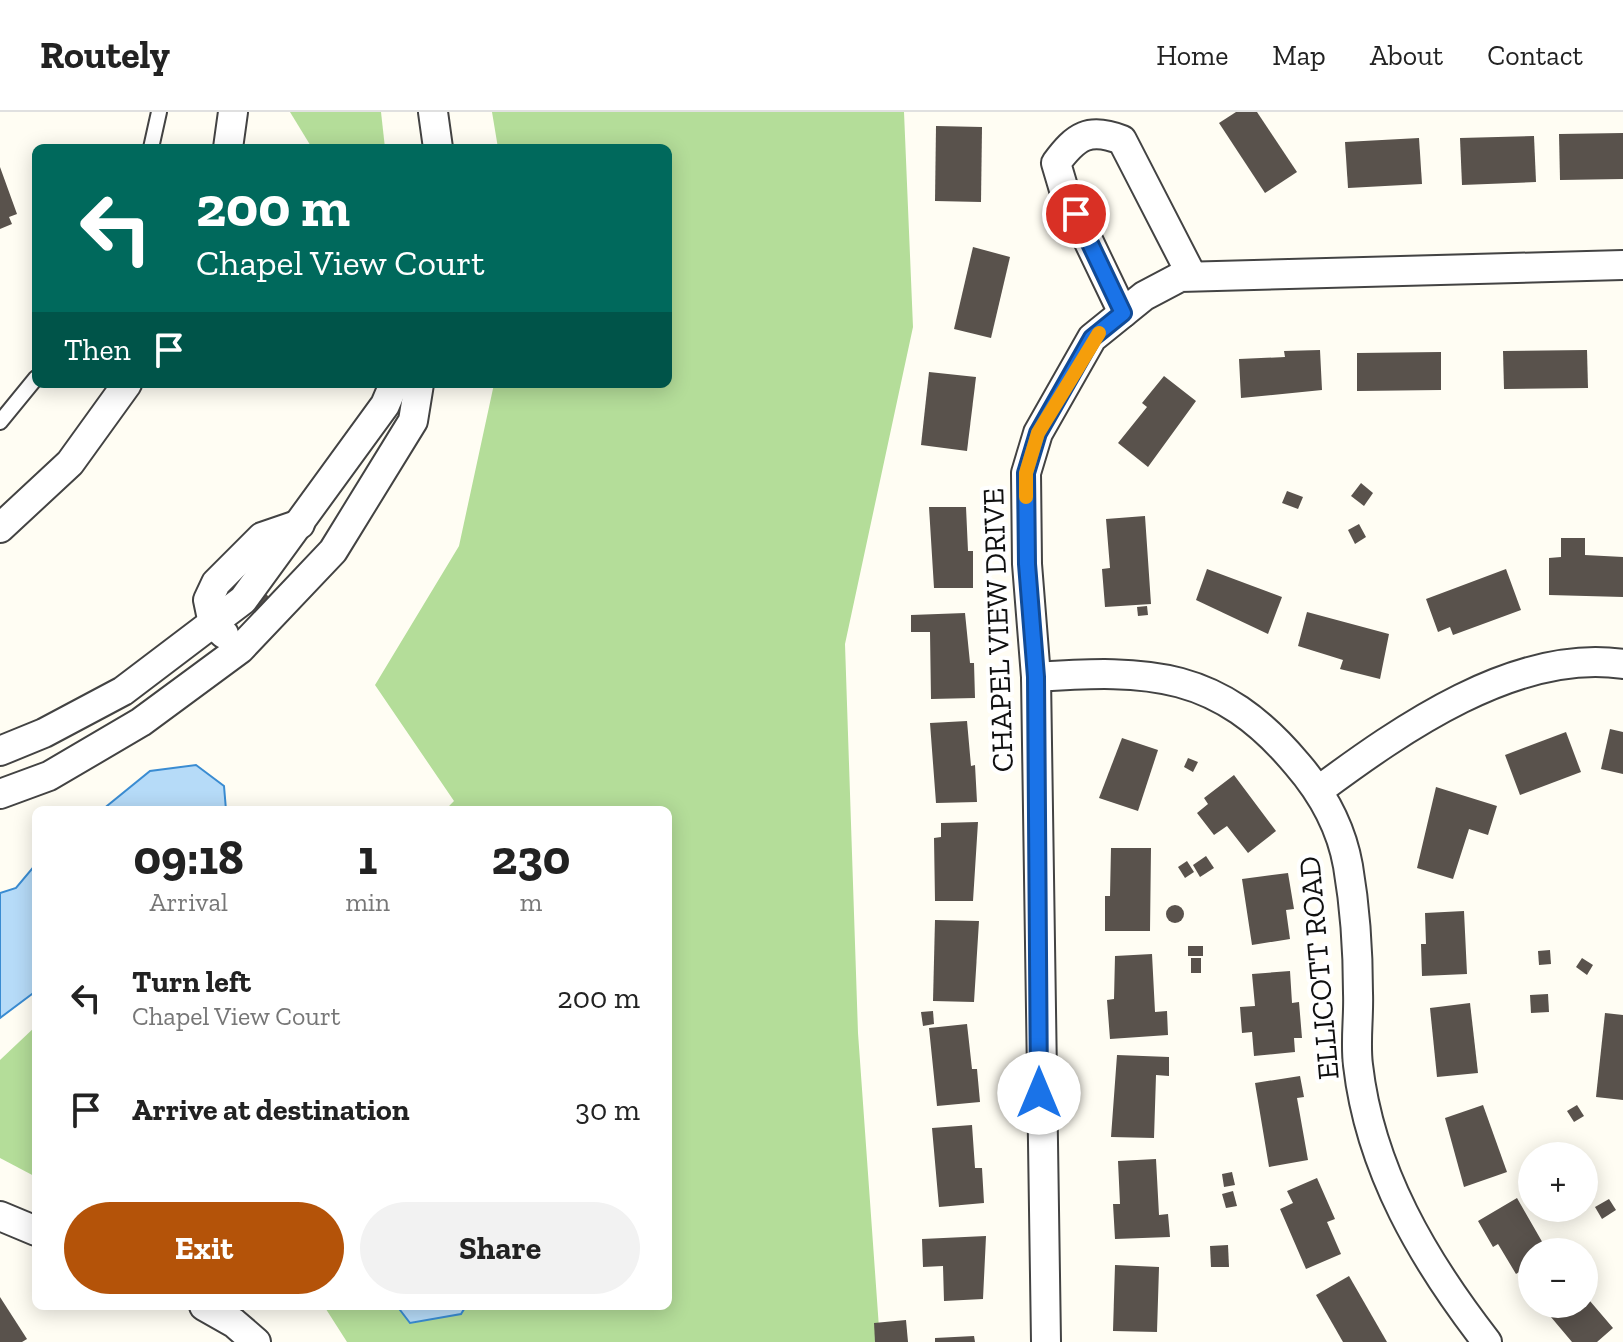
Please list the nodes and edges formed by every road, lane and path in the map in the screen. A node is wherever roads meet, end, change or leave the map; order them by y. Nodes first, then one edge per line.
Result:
1 (159, 112) edge
2 (233, 112) edge
3 (433, 112) edge
4 (152, 144) edge
5 (229, 144) edge
6 (437, 144) edge
7 (1623, 265) edge
8 (1192, 276) junction
9 (1123, 313) junction
10 (32, 383) edge
11 (124, 388) edge
12 (392, 388) edge
13 (418, 388) edge
14 (0, 422) edge
15 (300, 524) junction
16 (0, 528) edge
17 (333, 551) junction
18 (213, 624) junction
19 (240, 649) junction
20 (1623, 664) edge
21 (1036, 677) junction
22 (0, 751) edge
23 (1319, 790) junction
24 (0, 794) edge
25 (0, 1216) edge
26 (32, 1229) edge
27 (207, 1310) edge
28 (225, 1333) edge
29 (256, 1342) edge
30 (1046, 1342) edge
31 (1487, 1342) edge

1 - 4 lane
2 - 5 street
3 - 6 street
7 - 8 street, CHAPEL VIEW DRIVE
8 - 9 street, CHAPEL VIEW DRIVE
8 - 9 street
9 - 21 street, CHAPEL VIEW DRIVE
10 - 14 lane
11 - 16 street
12 - 15 street
13 - 17 street
15 - 17 street
15 - 18 street
17 - 19 street
18 - 19 street
18 - 22 street
19 - 24 street
20 - 23 street
21 - 23 street, ELLICOTT ROAD
21 - 30 street, CHAPEL VIEW DRIVE
23 - 31 street, ELLICOTT ROAD
25 - 26 street
27 - 28 street
28 - 29 street

